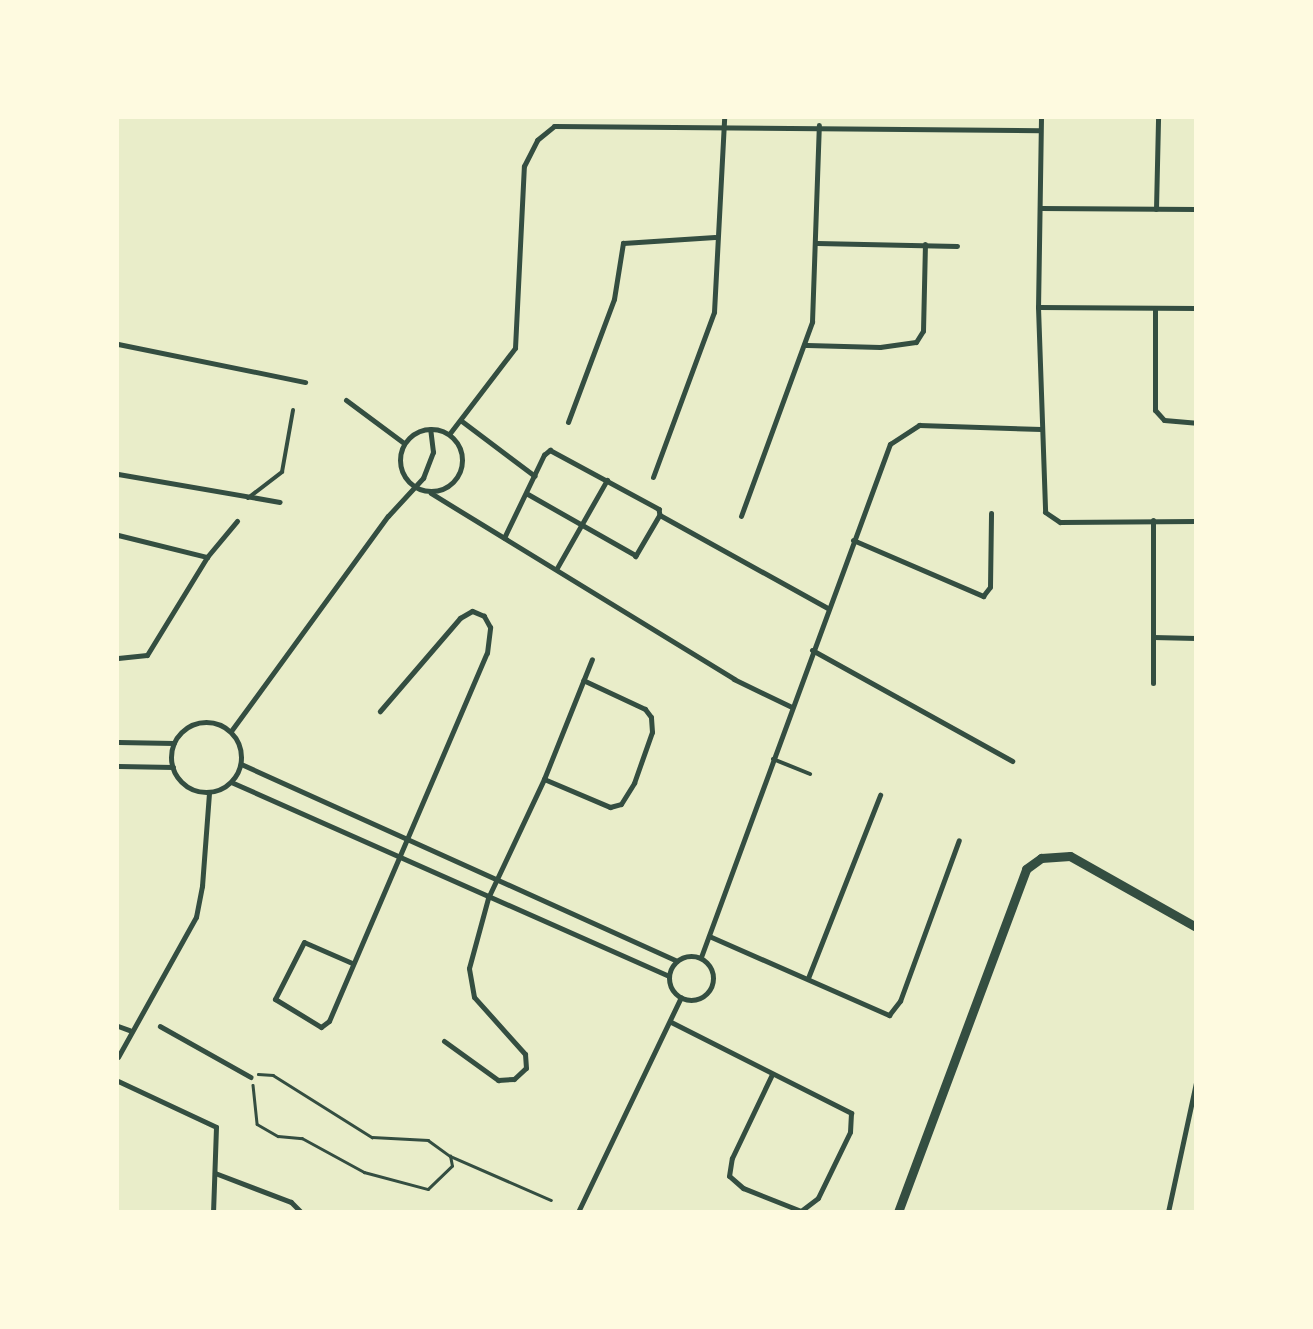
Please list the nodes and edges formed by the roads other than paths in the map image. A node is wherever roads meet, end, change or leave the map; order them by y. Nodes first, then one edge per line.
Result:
1 (613, 118) edge
2 (724, 118) edge
3 (1041, 118) edge
4 (1158, 118) edge
5 (613, 124) junction
6 (819, 125) junction
7 (721, 127) junction
8 (1040, 130) junction
9 (1040, 208) junction
10 (1156, 209) junction
11 (1196, 209) edge
12 (716, 237) junction
13 (817, 243) junction
14 (925, 244) junction
15 (957, 246) dead end
16 (1038, 307) junction
17 (1155, 308) junction
18 (1196, 308) edge
19 (118, 344) edge
20 (807, 345) junction
21 (305, 382) dead end
22 (346, 400) dead end
23 (293, 410) dead end
24 (462, 421) junction
25 (568, 422) dead end
26 (1196, 423) edge
27 (430, 429) junction
28 (1041, 429) junction
29 (450, 433) junction
30 (404, 443) junction
31 (118, 474) edge
32 (534, 476) junction
33 (654, 477) dead end
34 (607, 480) junction
35 (415, 488) junction
36 (431, 493) junction
37 (527, 494) junction
38 (248, 498) junction
39 (280, 502) dead end
40 (991, 513) dead end
41 (660, 515) junction
42 (741, 516) dead end
43 (1153, 520) junction
44 (237, 521) dead end
45 (1196, 521) edge
46 (582, 525) junction
47 (118, 535) edge
48 (504, 538) junction
49 (853, 540) junction
50 (207, 557) junction
51 (557, 568) junction
52 (828, 608) junction
53 (1154, 637) junction
54 (1196, 638) edge
55 (812, 650) junction
56 (118, 658) edge
57 (592, 659) dead end
58 (583, 680) junction
59 (1153, 683) dead end
60 (792, 707) junction
61 (380, 711) dead end
62 (231, 731) junction
63 (118, 742) edge
64 (174, 743) junction
65 (773, 759) junction
66 (1012, 761) dead end
67 (241, 764) junction
68 (118, 766) edge
69 (173, 767) junction
70 (810, 774) dead end
71 (544, 779) junction
72 (231, 782) junction
73 (208, 792) junction
74 (880, 795) dead end
75 (959, 840) dead end
76 (409, 841) junction
77 (402, 857) junction
78 (496, 880) junction
79 (488, 898) junction
80 (1196, 927) edge
81 (709, 936) junction
82 (701, 957) junction
83 (676, 961) junction
84 (352, 963) junction
85 (669, 976) junction
86 (808, 978) junction
87 (681, 997) junction
88 (672, 1022) junction
89 (118, 1026) edge
90 (160, 1026) dead end
91 (129, 1030) junction
92 (444, 1041) dead end
93 (118, 1057) edge
94 (772, 1074) junction
95 (251, 1077) road end
96 (118, 1081) edge
97 (1196, 1083) edge
98 (215, 1173) junction
99 (213, 1212) edge
100 (301, 1212) edge
101 (578, 1212) edge
102 (898, 1212) edge
103 (1168, 1212) edge

1 - 5 street
2 - 7 street
3 - 8 street
4 - 10 street
5 - 7 street
5 - 24 street
6 - 7 street
6 - 8 street
6 - 13 street
7 - 12 street
8 - 9 street
9 - 10 street
9 - 16 street
10 - 11 street
12 - 25 street
12 - 33 street
13 - 14 street
13 - 20 street
14 - 15 street
14 - 20 street
16 - 17 street
16 - 28 street
17 - 18 street
17 - 26 street
19 - 21 street
20 - 42 street
22 - 30 street
23 - 38 lane
24 - 29 street
24 - 32 street
27 - 29 street
27 - 30 street
27 - 35 street
28 - 43 street
28 - 49 street
29 - 36 street
30 - 35 street
31 - 38 street
32 - 34 street
32 - 37 street
34 - 41 street
34 - 46 street
35 - 36 street
35 - 62 street
36 - 48 street
37 - 46 street
37 - 48 street
38 - 39 street
40 - 49 street
41 - 46 street
41 - 52 street
43 - 45 street
43 - 53 street
44 - 50 street
46 - 51 street
47 - 50 street
48 - 51 street
49 - 52 street
50 - 56 street
51 - 60 street
52 - 55 street
53 - 54 street
53 - 59 street
55 - 60 street
55 - 66 street
57 - 58 street
58 - 71 street
58 - 71 street
60 - 65 street
61 - 76 street
62 - 64 street
62 - 67 street
63 - 64 street
64 - 69 street
65 - 70 lane
65 - 81 street
67 - 72 street
67 - 76 street
68 - 69 street
69 - 73 street
71 - 78 street
72 - 73 street
72 - 77 street
73 - 91 street
74 - 86 street
75 - 86 street
76 - 77 street
76 - 78 street
77 - 79 street
77 - 84 street
78 - 79 street
78 - 83 street
79 - 85 street
79 - 92 street
80 - 102 street
81 - 82 street
81 - 86 street
82 - 83 street
82 - 87 street
83 - 85 street
84 - 84 street
85 - 87 street
87 - 88 street
88 - 94 street
88 - 101 street
89 - 91 street
90 - 95 street
91 - 93 street
94 - 94 street
96 - 98 street
97 - 103 street
98 - 99 street
98 - 100 street

